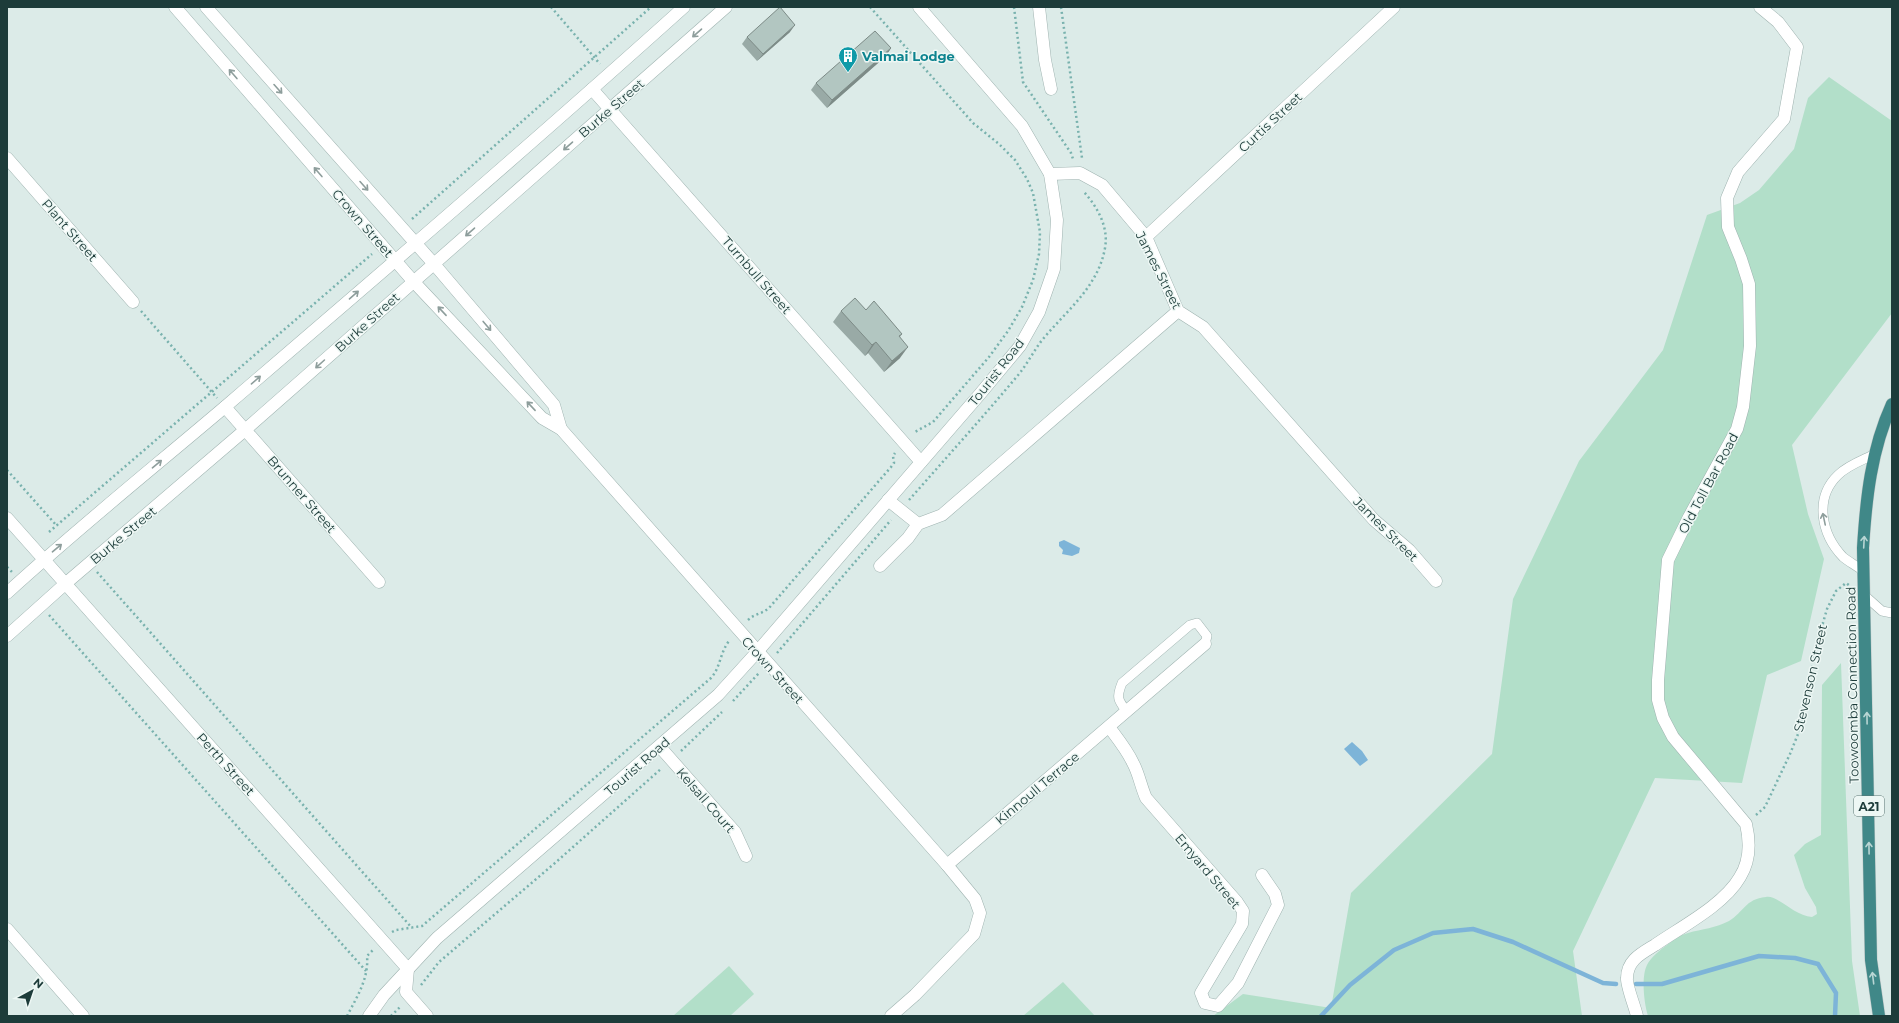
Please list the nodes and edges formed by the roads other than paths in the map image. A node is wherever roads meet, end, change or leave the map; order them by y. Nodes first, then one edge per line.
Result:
1 (175, 7) edge
2 (206, 7) edge
3 (684, 7) edge
4 (726, 7) edge
5 (919, 7) edge
6 (1039, 7) edge
7 (1394, 7) edge
8 (1760, 7) edge
9 (1051, 88) dead end
10 (592, 89) junction
11 (610, 109) junction
12 (7, 158) edge
13 (1050, 174) junction
14 (1146, 237) junction
15 (415, 243) junction
16 (395, 260) junction
17 (434, 264) junction
18 (413, 281) junction
19 (133, 302) road end
20 (1178, 311) junction
21 (1892, 404) edge
22 (225, 407) junction
23 (561, 429) junction
24 (245, 430) junction
25 (1875, 454) junction
26 (921, 462) junction
27 (888, 500) junction
28 (7, 518) edge
29 (918, 524) junction
30 (43, 560) junction
31 (880, 566) dead end
32 (1863, 570) junction
33 (379, 582) dead end
34 (1436, 582) dead end
35 (64, 584) junction
36 (7, 593) edge
37 (1864, 595) junction
38 (1892, 613) edge
39 (7, 636) edge
40 (1205, 644) joint
41 (757, 652) junction
42 (1127, 712) junction
43 (1109, 727) junction
44 (660, 747) junction
45 (746, 856) dead end
46 (947, 865) junction
47 (1262, 875) dead end
48 (7, 930) edge
49 (408, 969) junction
50 (83, 1016) edge
51 (369, 1016) edge
52 (427, 1016) edge
53 (891, 1016) edge
54 (1637, 1016) edge
55 (1879, 1016) edge

16 -> 1 street, Crown Street
2 -> 15 street, Crown Street
3 - 10 street, Burke Street
4 -> 11 street, Burke Street
5 - 13 street
6 - 9 street
7 - 14 street, Curtis Street
8 - 54 street, Old Toll Bar Road
10 - 11 street, Turnbull Street
10 - 15 street, Burke Street
11 -> 17 street, Burke Street
11 - 26 street, Turnbull Street
12 - 19 street, Plant Street
13 - 14 street, James Street
13 - 26 street, Tourist Road
14 - 20 street, James Street
15 - 16 street, Burke Street
15 - 17 street, Crown Street
16 - 18 street, Crown Street
22 -> 16 street, Burke Street
17 - 18 street, Burke Street
17 -> 23 street, Crown Street
23 -> 18 street, Crown Street
18 -> 24 street, Burke Street
20 - 29 street
20 - 34 street, James Street
21 - 25 highway, Toowoomba Connection Road / A21
22 - 24 street, Brunner Street
30 -> 22 street, Burke Street
23 - 41 street, Crown Street
24 - 33 street, Brunner Street
24 - 35 street, Burke Street
32 -> 25 highway, Toowoomba Connection Road / A21
32 -> 25 lane
26 - 27 street, Tourist Road
27 - 29 street
27 - 41 street, Tourist Road
28 - 30 street, Perth Street
29 - 31 street
30 - 35 street, Perth Street
30 - 36 street, Burke Street
32 - 37 highway, Toowoomba Connection Road / A21
35 - 39 street, Burke Street
35 - 49 street, Perth Street
37 - 38 lane
55 -> 37 highway, Toowoomba Connection Road / A21
40 - 42 street, Kinnoull Terrace
40 - 42 lane, Kinnoull Terrace
41 - 44 street, Tourist Road
41 - 46 street, Crown Street
42 - 43 street, Kinnoull Terrace
43 - 46 street, Kinnoull Terrace
43 - 47 street, Emyard Street
44 - 45 street, Kelsall Court
44 - 49 street, Tourist Road
46 - 53 street, Crown Street
48 - 50 street
49 - 51 street, Tourist Road
49 - 52 street

